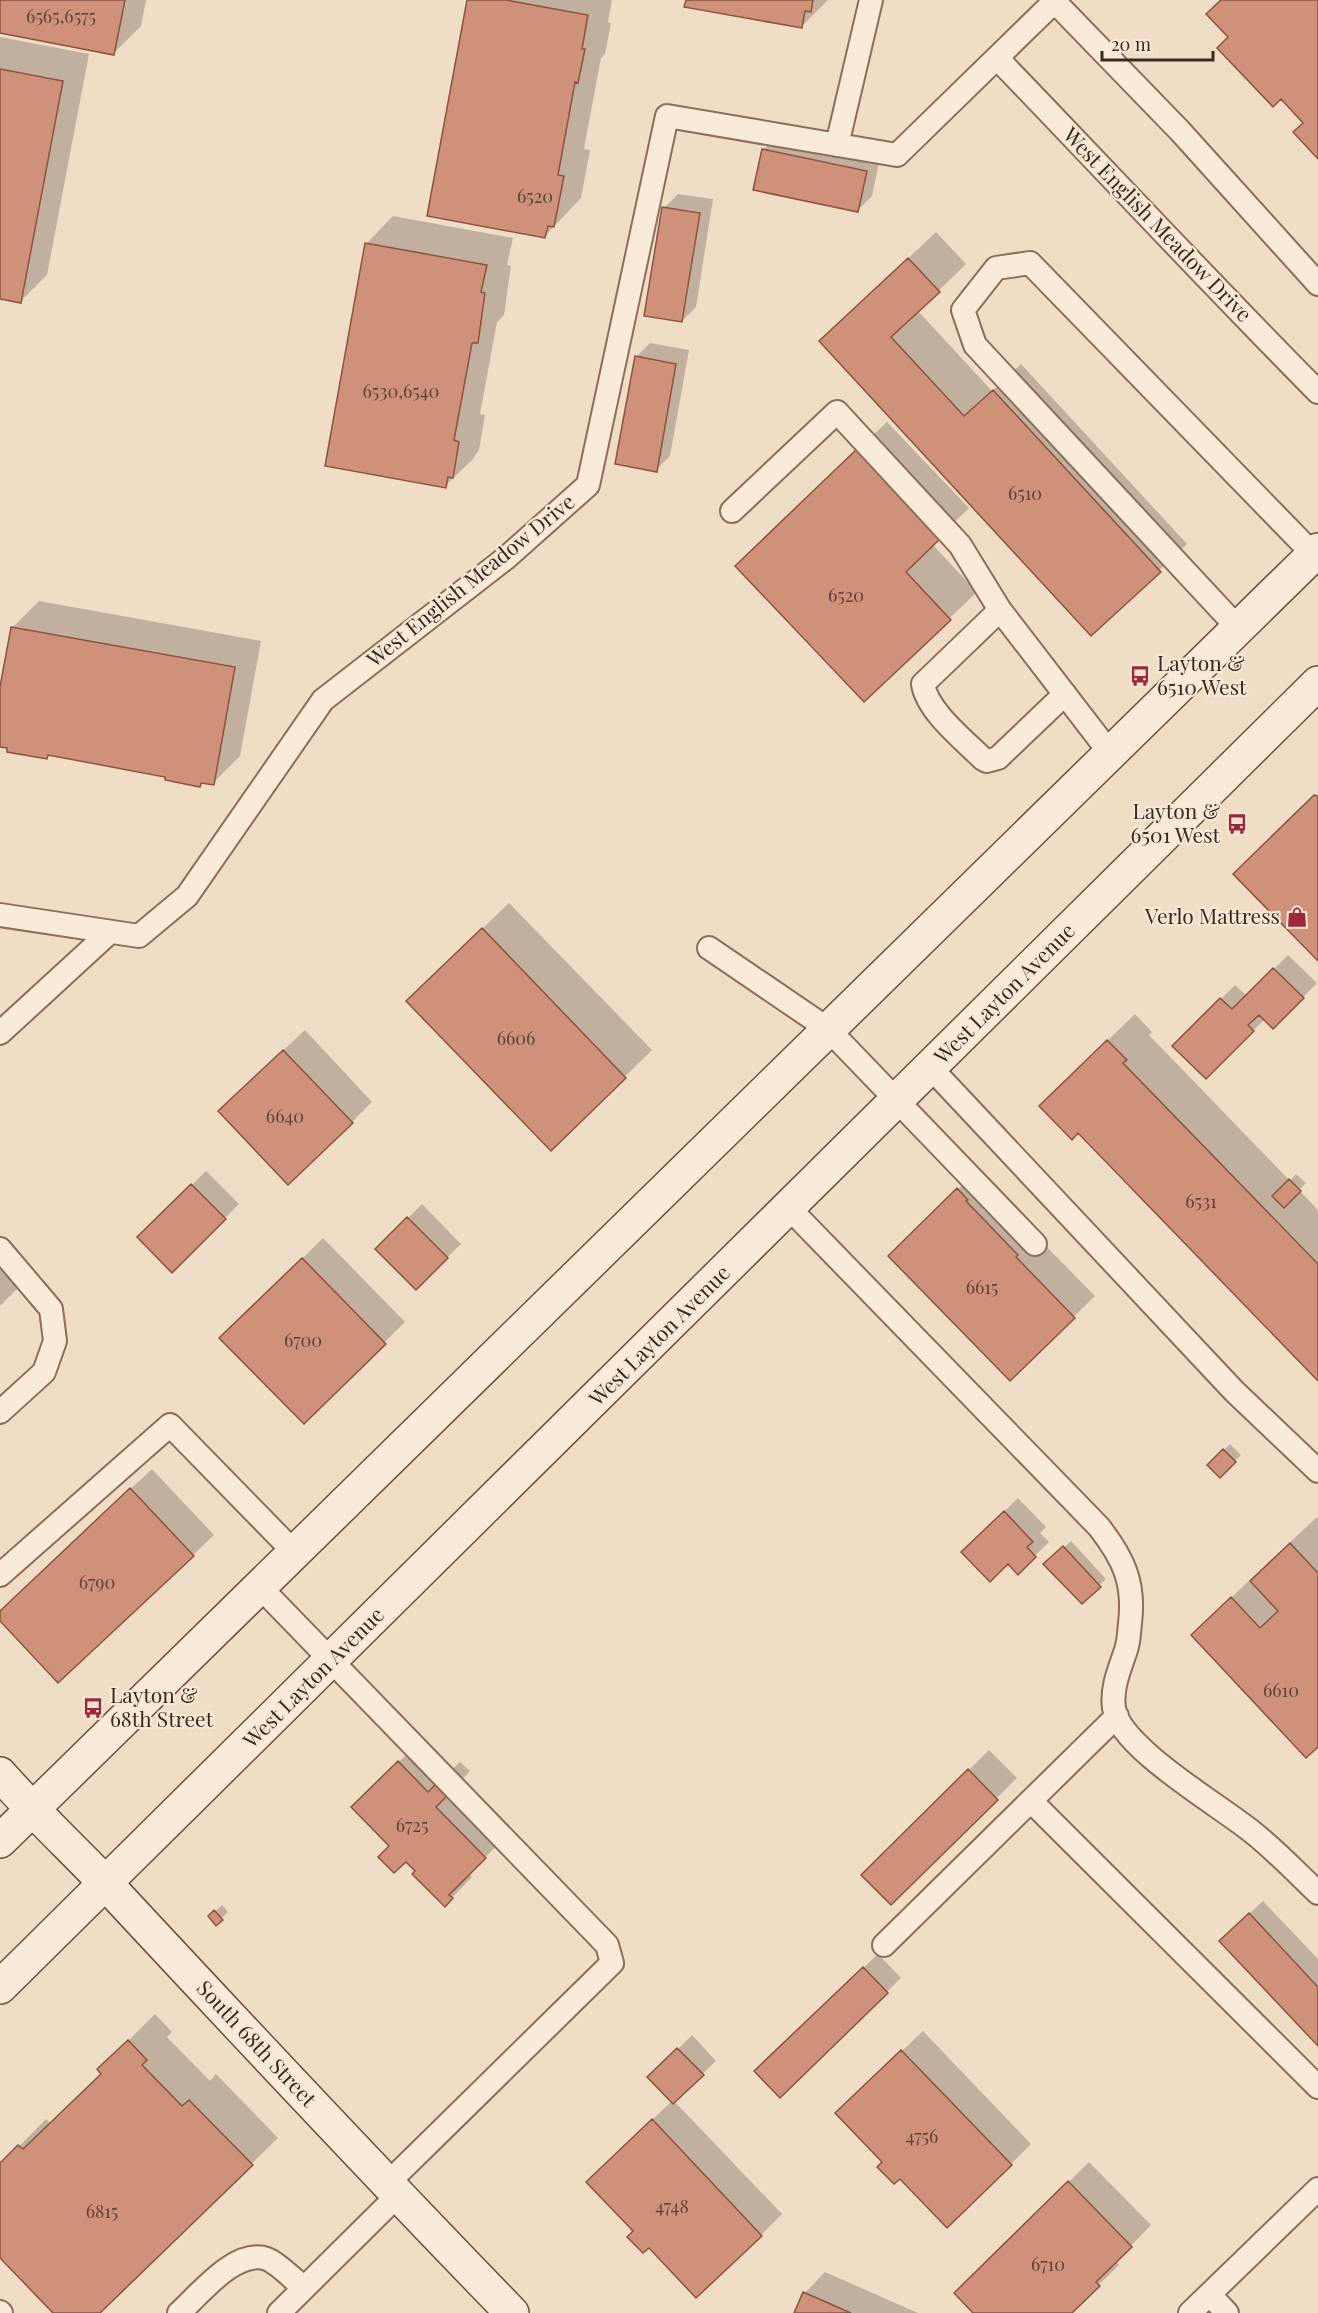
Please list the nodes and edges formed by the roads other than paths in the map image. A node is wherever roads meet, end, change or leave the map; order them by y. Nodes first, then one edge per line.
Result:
1 (870, 0) edge
2 (1055, 1) edge
3 (997, 58) junction
4 (837, 145) junction
5 (1318, 284) edge
6 (1318, 392) edge
7 (732, 511) dead end
8 (1316, 552) edge
9 (1000, 610) junction
10 (1238, 628) junction
11 (1318, 683) edge
12 (1065, 694) junction
13 (1110, 753) junction
14 (0, 915) edge
15 (110, 932) junction
16 (709, 948) dead end
17 (828, 1029) junction
18 (0, 1033) edge
19 (930, 1067) junction
20 (897, 1100) junction
21 (789, 1208) junction
22 (1035, 1244) dead end
23 (0, 1249) edge
24 (0, 1412) edge
25 (1318, 1471) edge
26 (294, 1552) junction
27 (0, 1575) edge
28 (259, 1586) junction
29 (331, 1661) junction
30 (1117, 1716) junction
31 (0, 1774) edge
32 (1031, 1801) junction
33 (32, 1809) junction
34 (0, 1841) edge
35 (106, 1884) junction
36 (1318, 1893) edge
37 (884, 1945) dead end
38 (0, 1987) edge
39 (1318, 2087) edge
40 (1318, 2189) edge
41 (392, 2190) junction
42 (304, 2288) junction
43 (1210, 2295) junction
44 (179, 2313) edge
45 (279, 2313) edge
46 (512, 2313) edge
47 (1190, 2313) edge
48 (1227, 2313) edge

1 - 4 lane
2 - 3 lane, West English Meadow Drive
2 - 5 lane, West English Meadow Drive
3 - 4 lane, West English Meadow Drive
3 - 6 lane, West English Meadow Drive
4 - 15 lane, West English Meadow Drive
7 - 9 lane
8 - 10 main road
8 - 10 lane
9 - 12 lane
9 - 12 lane
10 - 13 main road
11 - 19 main road, West Layton Avenue
12 - 13 lane
13 - 17 main road
14 - 15 lane, West English Meadow Drive
15 - 18 lane
16 - 17 lane
17 - 20 lane
17 - 26 main road
19 - 20 main road, West Layton Avenue
19 - 25 lane
20 - 21 main road, West Layton Avenue
20 - 22 lane
21 - 29 main road, West Layton Avenue
21 - 30 lane
23 - 24 lane
26 - 27 lane
26 - 28 main road
28 - 29 lane
28 - 33 main road
29 - 35 main road, West Layton Avenue
29 - 41 lane
30 - 32 lane
30 - 36 lane
31 - 33 main road, South 68th Street
32 - 37 lane
32 - 39 lane
33 - 34 main road
33 - 35 main road, South 68th Street
35 - 38 main road, West Layton Avenue
35 - 41 main road, South 68th Street
40 - 43 lane
41 - 42 lane
41 - 46 main road, South 68th Street
42 - 44 lane
42 - 45 lane
43 - 47 lane
43 - 48 lane

